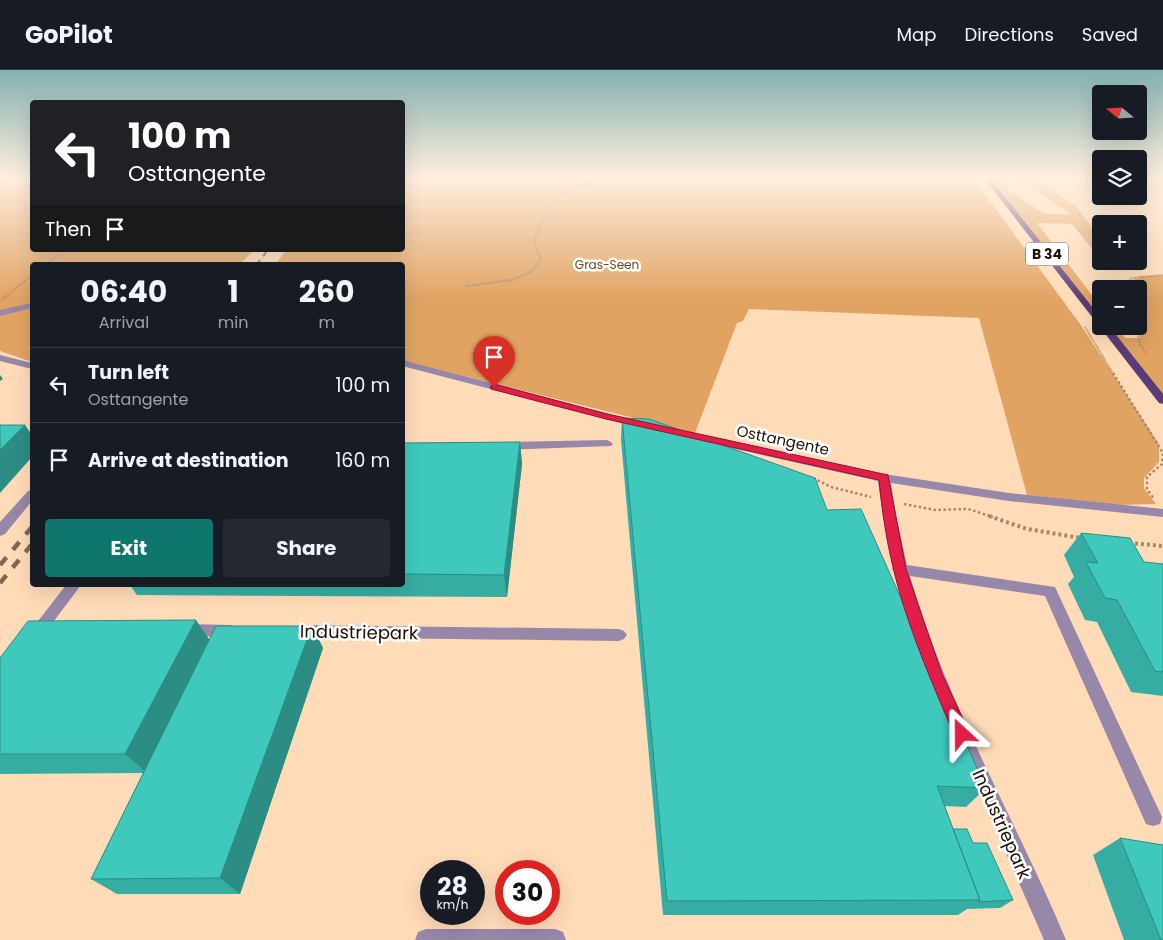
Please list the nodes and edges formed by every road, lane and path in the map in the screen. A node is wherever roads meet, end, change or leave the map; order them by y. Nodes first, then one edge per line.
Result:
1 (544, 219) edge
2 (1019, 219) edge
3 (63, 252) edge
4 (50, 262) edge
5 (1163, 275) edge
6 (30, 277) edge
7 (1129, 280) edge
8 (466, 286) dead end
9 (30, 306) edge
10 (1092, 312) edge
11 (1, 313) edge
12 (1083, 324) dead end
13 (1111, 335) edge
14 (1138, 335) edge
15 (0, 358) edge
16 (1151, 361) dead end
17 (405, 364) edge
18 (30, 366) edge
19 (1163, 401) edge
20 (649, 426) edge
21 (684, 434) edge
22 (607, 444) dead end
23 (490, 446) edge
24 (1162, 464) edge
25 (884, 478) junction
26 (30, 496) edge
27 (1161, 508) edge
28 (0, 531) edge
29 (899, 569) junction
30 (72, 587) edge
31 (40, 628) junction
32 (60, 629) edge
33 (170, 630) edge
34 (250, 631) edge
35 (280, 631) edge
36 (619, 635) dead end
37 (29, 645) edge
38 (1153, 817) dead end
39 (426, 940) edge
40 (555, 940) edge
41 (1055, 940) edge

1 - 8 path
2 - 10 main road, B 34
3 - 4 path
5 - 7 path
6 - 11 path
9 - 11 street
12 - 24 path
13 - 19 main road
14 - 16 path
15 - 18 street
17 - 20 street
21 - 25 street, Osttangente
22 - 23 street
24 - 27 path
25 - 27 street, Osttangente
25 - 29 street, Industriepark
26 - 28 street
29 - 38 street
29 - 41 street, Industriepark
30 - 31 street
31 - 32 street
31 - 37 street
33 - 34 street
35 - 36 street, Industriepark
39 - 40 street

